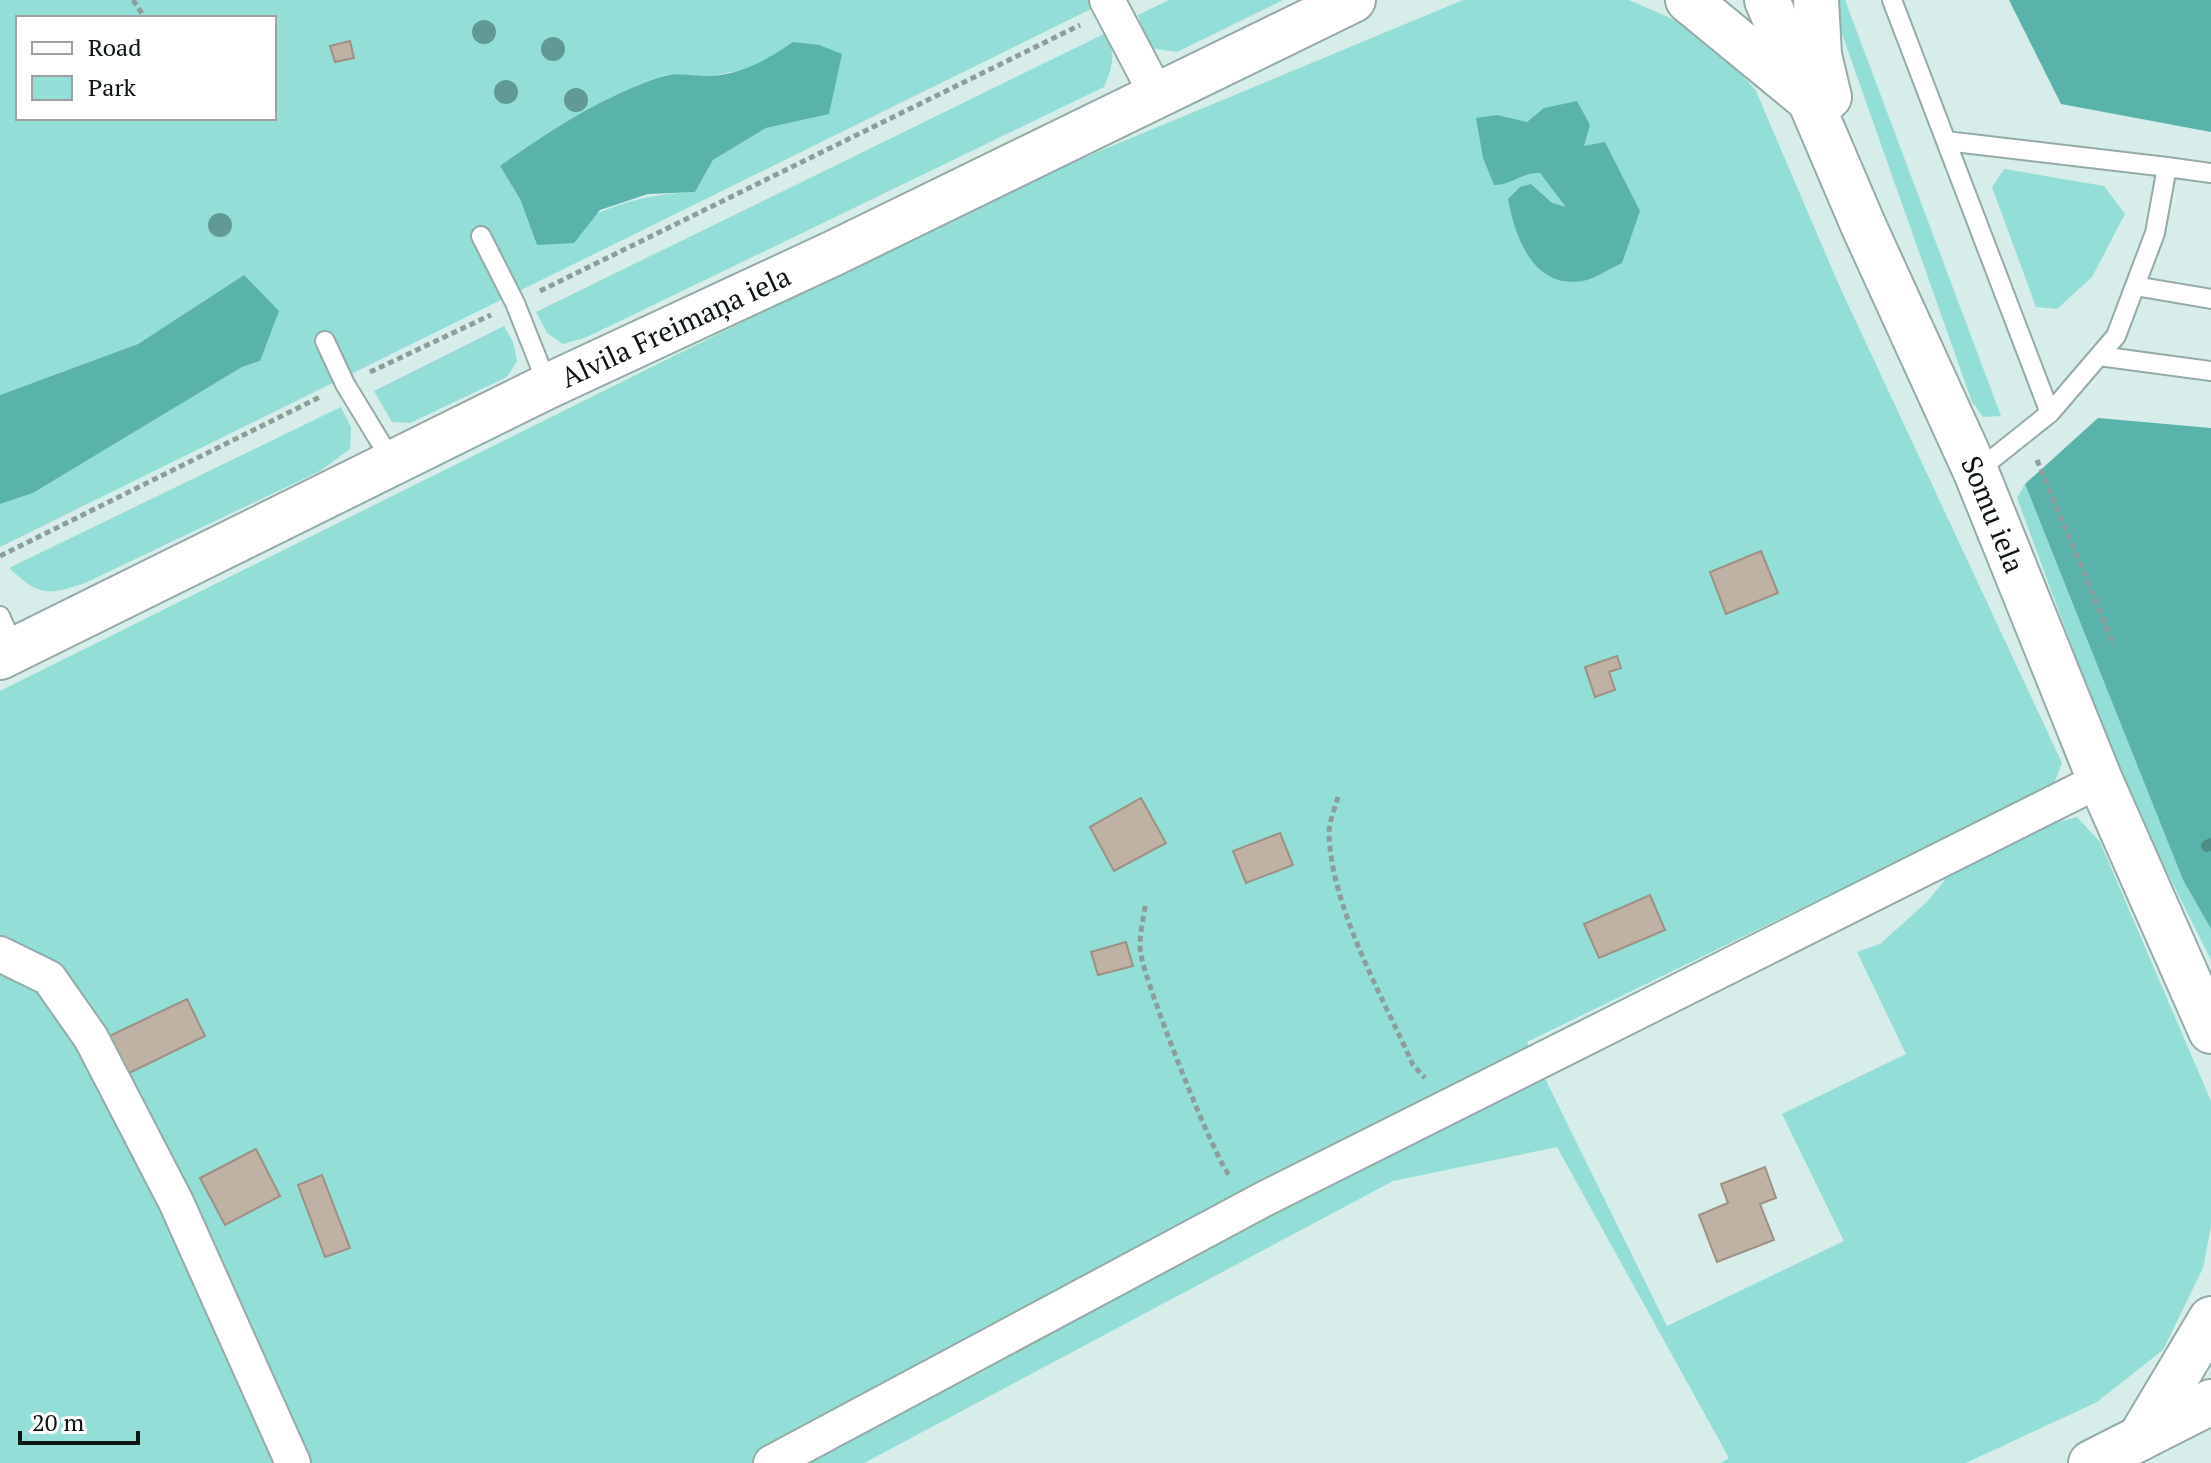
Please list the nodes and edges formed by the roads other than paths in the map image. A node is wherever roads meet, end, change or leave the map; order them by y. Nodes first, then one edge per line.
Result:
1 (1353, 0) edge
2 (1688, 0) edge
3 (1767, 0) edge
4 (1816, 0) edge
5 (1892, 0) edge
6 (1109, 5) edge
7 (1158, 97) junction
8 (1814, 104) junction
9 (1946, 141) junction
10 (2167, 167) junction
11 (2211, 173) edge
12 (1864, 227) junction
13 (481, 236) dead end
14 (2135, 286) junction
15 (2211, 299) edge
16 (325, 341) dead end
17 (2099, 356) junction
18 (2211, 371) edge
19 (548, 386) junction
20 (2050, 413) junction
21 (393, 463) junction
22 (1976, 472) junction
23 (5, 641) edge
24 (2100, 780) junction
25 (0, 954) edge
26 (2211, 1031) edge
27 (2211, 1319) edge
28 (2211, 1402) edge
29 (2140, 1438) junction
30 (293, 1463) edge
31 (771, 1463) edge
32 (2091, 1463) edge

1 - 7 main road, Alvila Freimaņa iela
2 - 8 main road
3 - 8 main road, Somu iela
4 - 12 main road
5 - 9 lane
6 - 7 street
7 - 19 main road, Alvila Freimaņa iela
8 - 12 main road, Somu iela
9 - 10 lane
9 - 20 lane
10 - 11 lane
10 - 14 lane
12 - 22 main road, Somu iela
13 - 19 lane
14 - 15 lane
14 - 17 lane
16 - 21 lane
17 - 18 lane
17 - 20 lane
19 - 21 main road, Alvila Freimaņa iela
20 - 22 lane
21 - 23 main road, Alvila Freimaņa iela
22 - 24 main road, Somu iela
24 - 26 main road, Somu iela
24 - 31 street
25 - 30 street
27 - 29 main road
28 - 29 main road
29 - 32 main road

